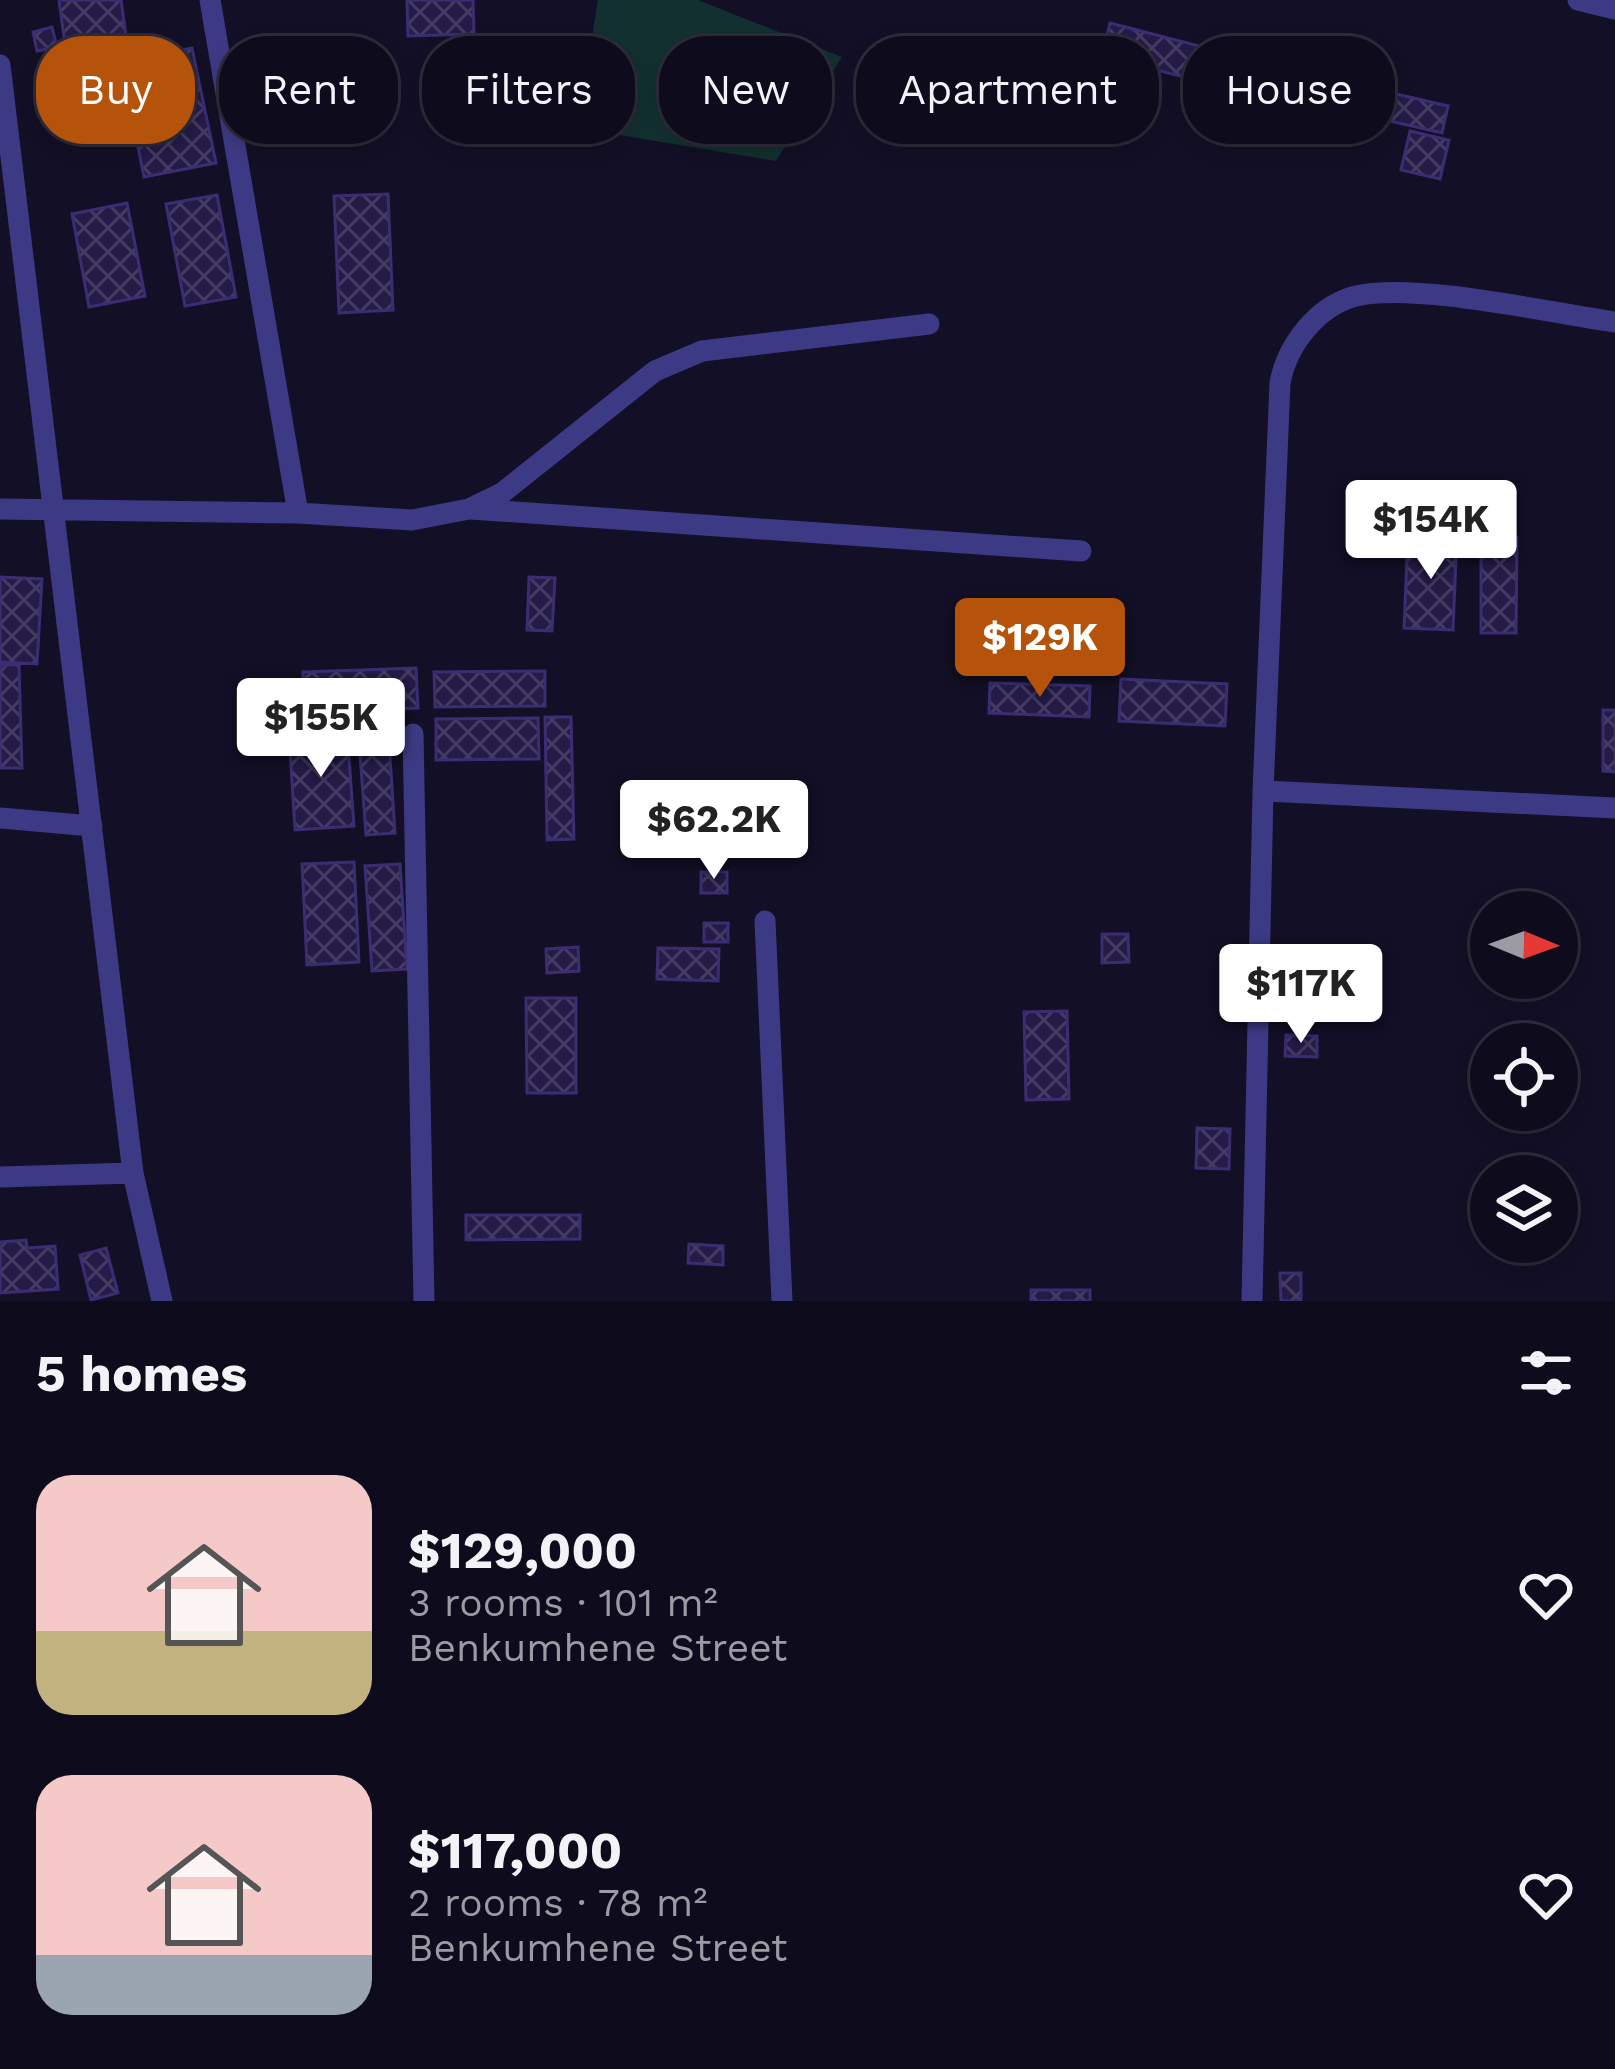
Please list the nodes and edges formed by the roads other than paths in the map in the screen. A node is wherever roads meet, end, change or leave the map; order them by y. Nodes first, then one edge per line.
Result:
1 (210, 0) edge
2 (1578, 0) edge
3 (1615, 9) edge
4 (0, 65) edge
5 (8, 194) edge
6 (1615, 322) edge
7 (928, 323) dead end
8 (0, 509) edge
9 (470, 509) junction
10 (54, 512) junction
11 (298, 513) junction
12 (1081, 551) dead end
13 (412, 734) dead end
14 (1263, 791) junction
15 (1615, 808) edge
16 (0, 818) edge
17 (92, 826) junction
18 (765, 921) dead end
19 (134, 1173) junction
20 (0, 1177) edge
21 (162, 1301) edge
22 (424, 1301) edge
23 (782, 1301) edge
24 (1252, 1301) edge

1 - 11 street
2 - 3 street
4 - 5 street
5 - 10 street
6 - 14 street
7 - 9 street
8 - 10 street
9 - 11 street
9 - 12 street
10 - 11 street
10 - 17 street
13 - 22 street
14 - 15 street
14 - 24 street
16 - 17 street
17 - 19 street
18 - 23 street
19 - 20 street
19 - 21 street

